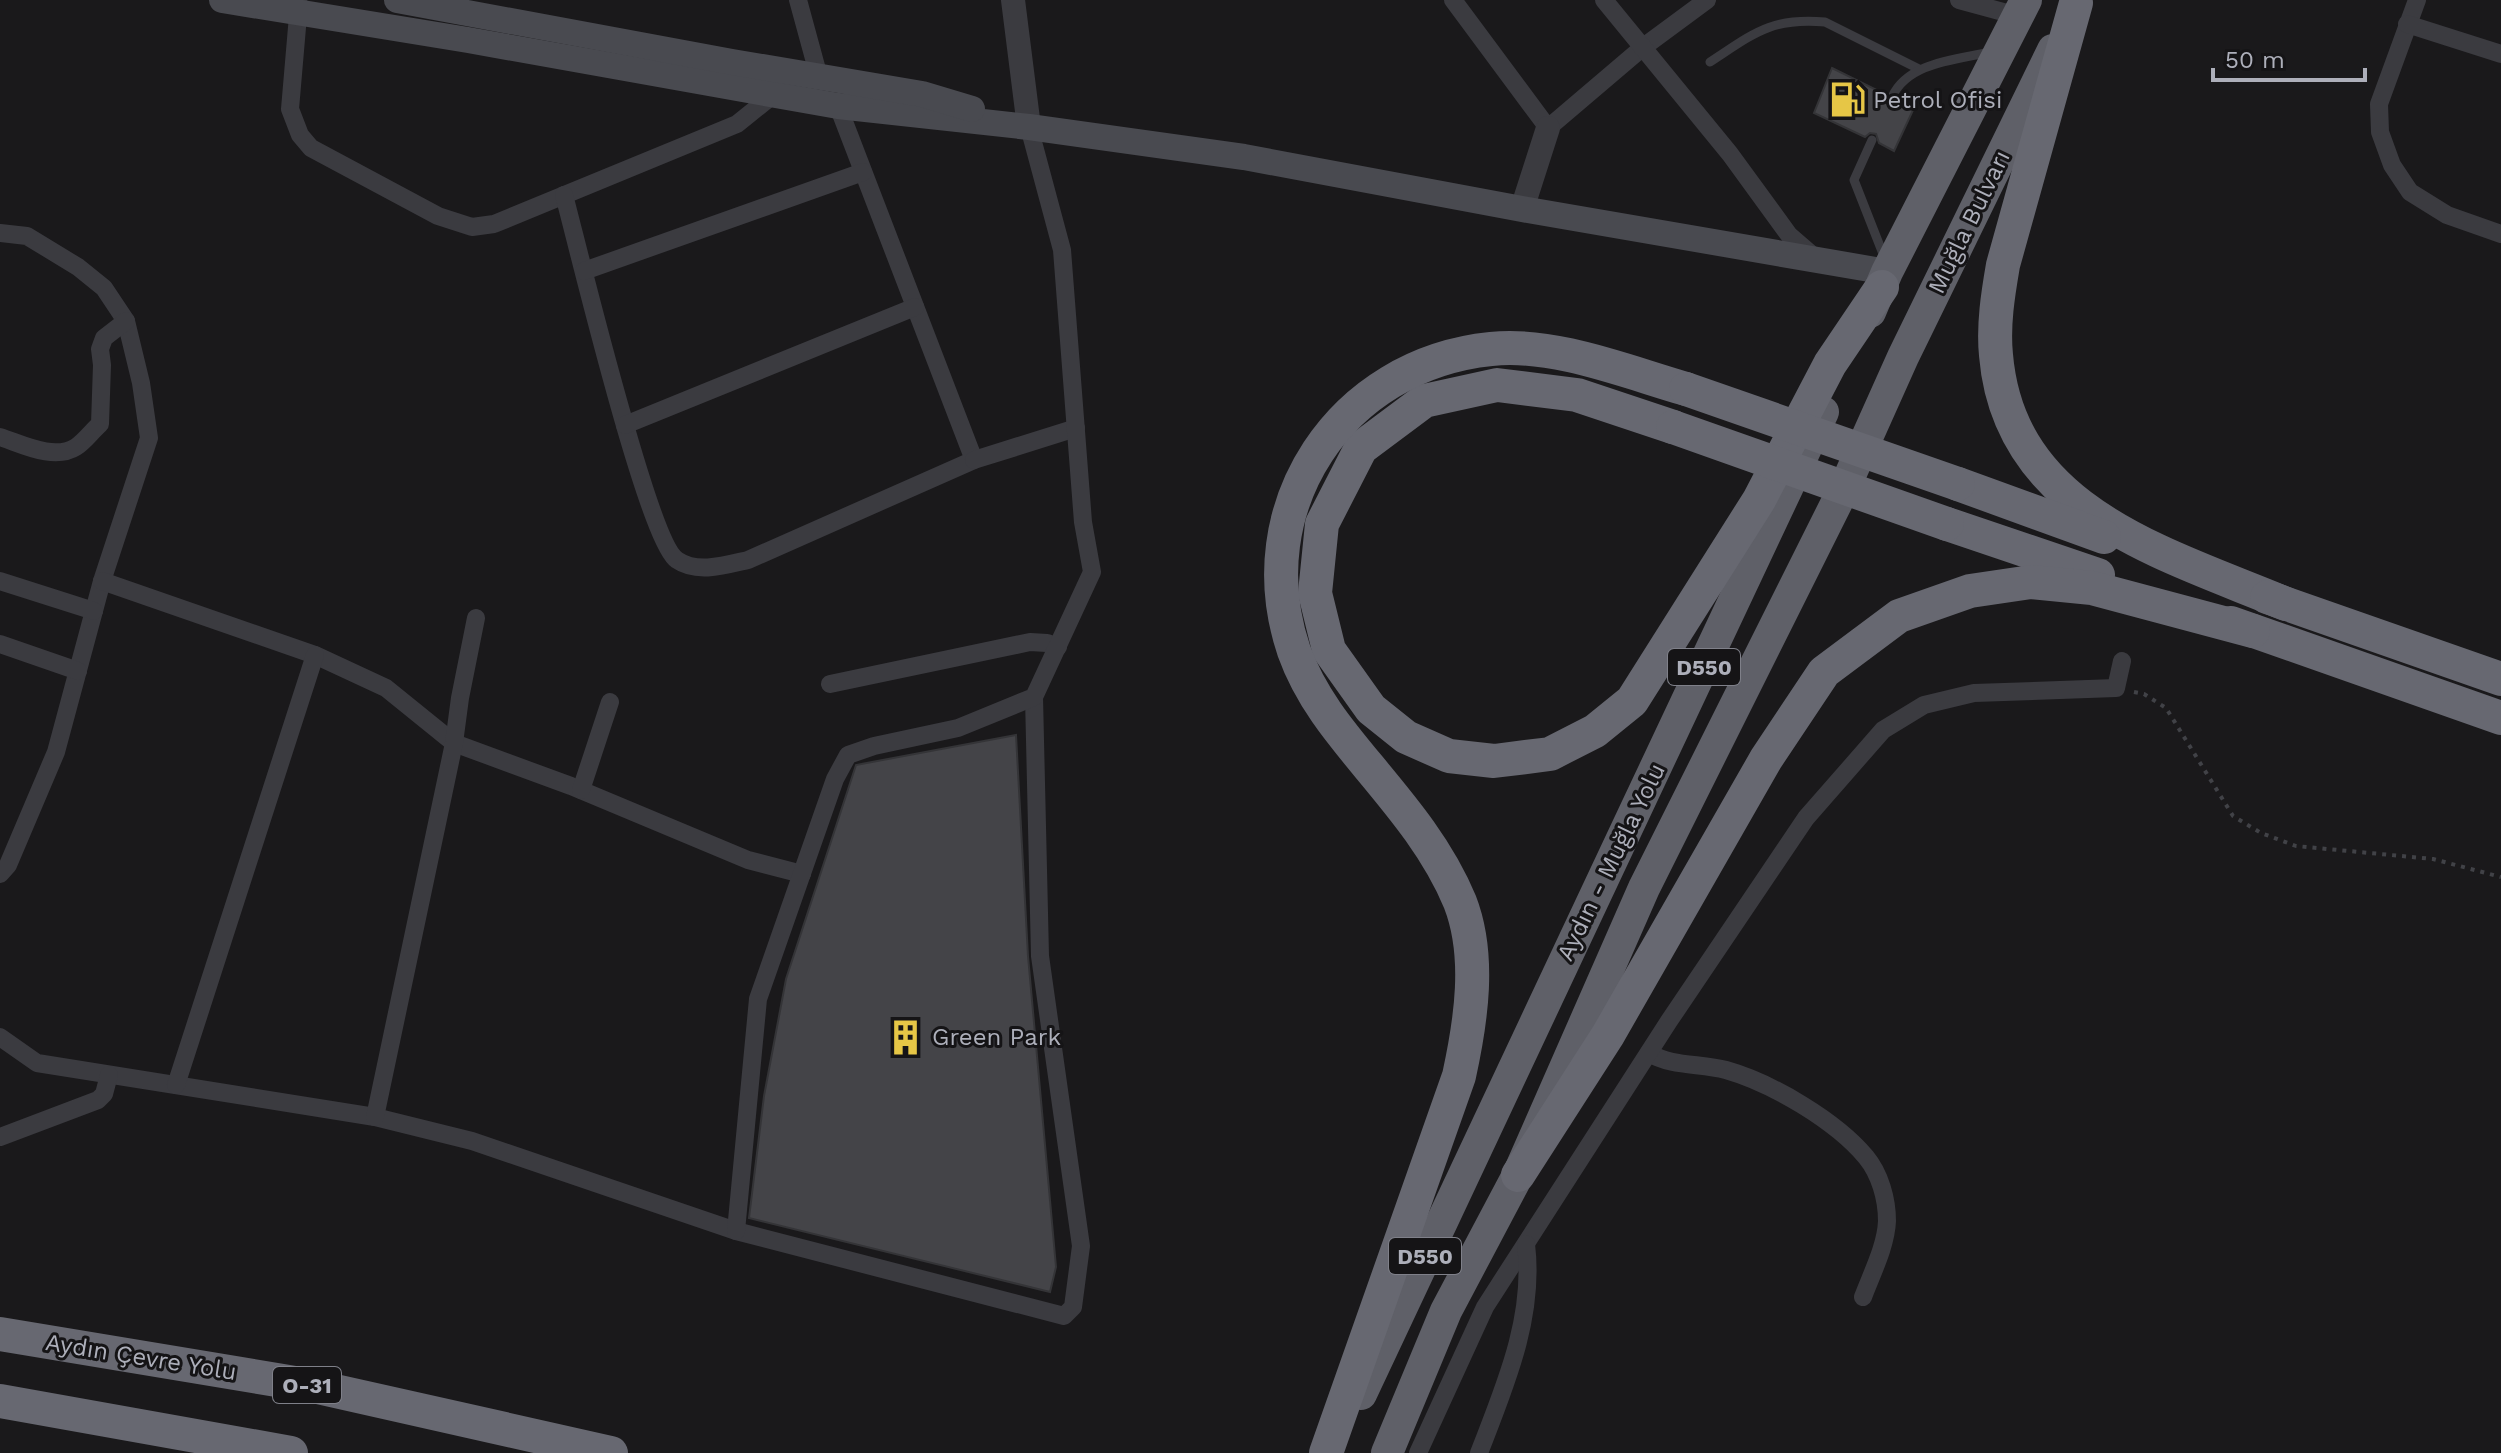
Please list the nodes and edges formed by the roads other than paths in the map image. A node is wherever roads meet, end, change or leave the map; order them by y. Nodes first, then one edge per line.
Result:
1 (222, 0) edge
2 (397, 0) edge
3 (798, 0) edge
4 (1013, 0) edge
5 (1453, 0) edge
6 (1604, 0) edge
7 (1707, 0) edge
8 (1959, 0) edge
9 (2417, 0) edge
10 (2077, 2) edge
11 (299, 6) edge
12 (2022, 8) edge
13 (2407, 24) junction
14 (1642, 48) junction
15 (2001, 50) junction
16 (2501, 54) edge
17 (1710, 62) dead end
18 (1919, 69) junction
19 (819, 77) junction
20 (773, 95) junction
21 (1892, 97) dead end
22 (838, 106) junction
23 (1029, 127) junction
24 (1548, 128) junction
25 (1872, 140) dead end
26 (863, 172) junction
27 (564, 195) junction
28 (1522, 209) junction
29 (0, 233) edge
30 (2501, 234) edge
31 (1818, 260) junction
32 (584, 271) junction
33 (1886, 276) junction
34 (915, 307) junction
35 (126, 321) junction
36 (1903, 357) joint
37 (625, 425) junction
38 (1076, 428) junction
39 (0, 437) edge
40 (974, 460) junction
41 (0, 581) edge
42 (102, 581) junction
43 (2286, 604) junction
44 (94, 611) junction
45 (476, 618) dead end
46 (2253, 631) junction
47 (0, 644) edge
48 (1058, 647) junction
49 (315, 655) junction
50 (2122, 661) dead end
51 (78, 671) junction
52 (2501, 679) edge
53 (830, 684) dead end
54 (1034, 697) junction
55 (610, 702) dead end
56 (2501, 718) edge
57 (454, 743) junction
58 (581, 790) junction
59 (0, 874) edge
60 (802, 874) junction
61 (0, 1037) edge
62 (1649, 1053) junction
63 (109, 1075) junction
64 (176, 1085) junction
65 (375, 1117) junction
66 (0, 1137) edge
67 (1518, 1175) junction
68 (736, 1231) junction
69 (1526, 1244) junction
70 (1863, 1297) dead end
71 (0, 1334) edge
72 (0, 1401) edge
73 (291, 1453) edge
74 (611, 1453) edge
75 (1326, 1453) edge
76 (1333, 1453) edge
77 (1387, 1453) edge
78 (1418, 1453) edge
79 (1479, 1453) edge

1 - 11 main road
2 - 19 main road
3 - 19 street
4 - 23 street
5 - 24 street
6 - 14 street
7 - 14 street
8 - 12 street
9 - 13 street
10 - 36 highway, Muğla Bulvarı / D550
10 - 43 highway
11 - 20 main road
11 - 27 street
12 - 15 highway, Muğla Bulvarı / D550
13 - 16 street
13 - 30 street
14 - 24 street
14 - 31 street
15 - 18 lane
15 - 33 highway, Muğla Bulvarı / D550
17 - 18 lane
18 - 21 lane
19 - 23 main road
20 - 22 main road
20 - 27 street
22 - 23 main road
22 - 26 street
23 - 28 main road
23 - 38 street
24 - 28 street
25 - 33 lane
26 - 32 street
26 - 34 street
27 - 32 street
28 - 31 main road
29 - 35 street
31 - 33 main road
32 - 37 street
33 - 46 highway, bridge
33 - 76 highway, Aydın - Muğla Yolu / D550
34 - 37 street
34 - 40 street
35 - 39 street
35 - 42 street
36 - 67 highway, Aydın - Muğla Yolu / D550
37 - 40 street
38 - 40 street
38 - 48 street
41 - 44 street
42 - 44 street
42 - 49 street
43 - 52 highway
43 - 75 highway, bridge
44 - 51 street
45 - 57 street
46 - 56 highway
46 - 67 highway
47 - 51 street
48 - 53 street
48 - 54 street
49 - 57 street
49 - 64 street
50 - 62 street
51 - 59 street
54 - 60 street
54 - 68 street
55 - 58 street
57 - 58 street
57 - 65 street
58 - 60 street
60 - 68 street
61 - 63 street
62 - 69 street
62 - 70 street
63 - 64 street
63 - 66 street
64 - 65 street
65 - 68 street
67 - 77 highway, Aydın - Muğla Yolu / D550
69 - 78 street
69 - 79 street
71 - 74 highway, Aydın Çevre Yolu / O-31
72 - 73 highway

